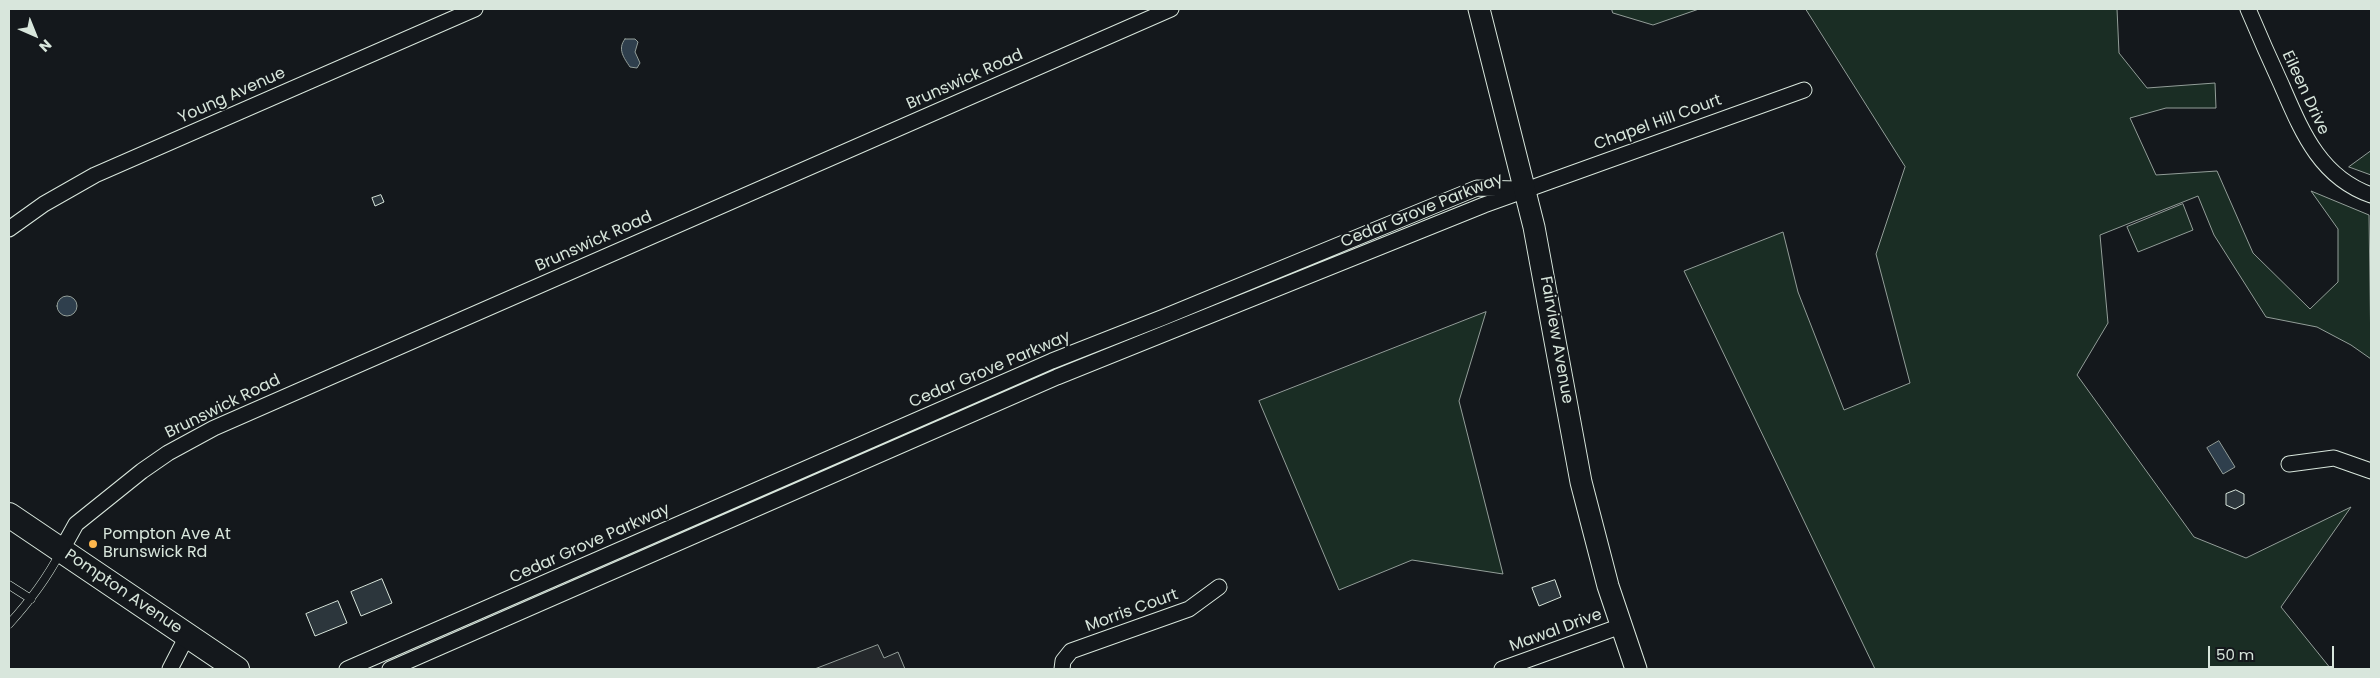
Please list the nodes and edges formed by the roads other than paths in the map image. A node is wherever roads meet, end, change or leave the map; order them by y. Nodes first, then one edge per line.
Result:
1 (475, 9) edge
2 (1171, 9) edge
3 (1479, 9) edge
4 (2248, 9) edge
5 (1804, 90) dead end
6 (1524, 190) junction
7 (2371, 195) edge
8 (9, 229) edge
9 (1300, 262) junction
10 (1306, 277) junction
11 (1099, 342) junction
12 (1105, 358) junction
13 (895, 430) junction
14 (901, 445) junction
15 (2289, 464) dead end
16 (2371, 471) edge
17 (9, 515) edge
18 (700, 515) junction
19 (707, 530) junction
20 (61, 551) junction
21 (9, 585) edge
22 (1219, 587) dead end
23 (31, 599) junction
24 (495, 605) junction
25 (502, 620) junction
26 (9, 624) edge
27 (1621, 626) junction
28 (187, 636) junction
29 (170, 669) edge
30 (237, 669) edge
31 (347, 669) edge
32 (390, 669) edge
33 (1062, 669) edge
34 (1502, 669) edge
35 (1636, 669) edge

1 - 8 street, Young Avenue
2 - 20 street, Brunswick Road
3 - 6 main road, Fairview Avenue
4 - 7 street, Eileen Drive
5 - 6 street, Chapel Hill Court
6 - 9 street, Cedar Grove Parkway
6 - 10 street, Cedar Grove Parkway
6 - 27 main road, Fairview Avenue
9 - 10 street
9 - 11 street, Cedar Grove Parkway
10 - 12 street, Cedar Grove Parkway
11 - 12 street
11 - 13 street, Cedar Grove Parkway
12 - 14 street, Cedar Grove Parkway
13 - 14 street
13 - 18 street, Cedar Grove Parkway
14 - 19 street, Cedar Grove Parkway
15 - 16 street
17 - 20 main road, Pompton Avenue
18 - 19 street
18 - 24 street, Cedar Grove Parkway
19 - 25 street, Cedar Grove Parkway
20 - 23 lane
20 - 28 main road, Pompton Avenue
21 - 23 lane
22 - 33 street, Morris Court
23 - 26 lane
24 - 25 street
24 - 31 street, Cedar Grove Parkway
25 - 32 street, Cedar Grove Parkway
27 - 34 street, Mawal Drive
27 - 35 main road, Fairview Avenue
28 - 29 street
28 - 30 main road, Pompton Avenue

